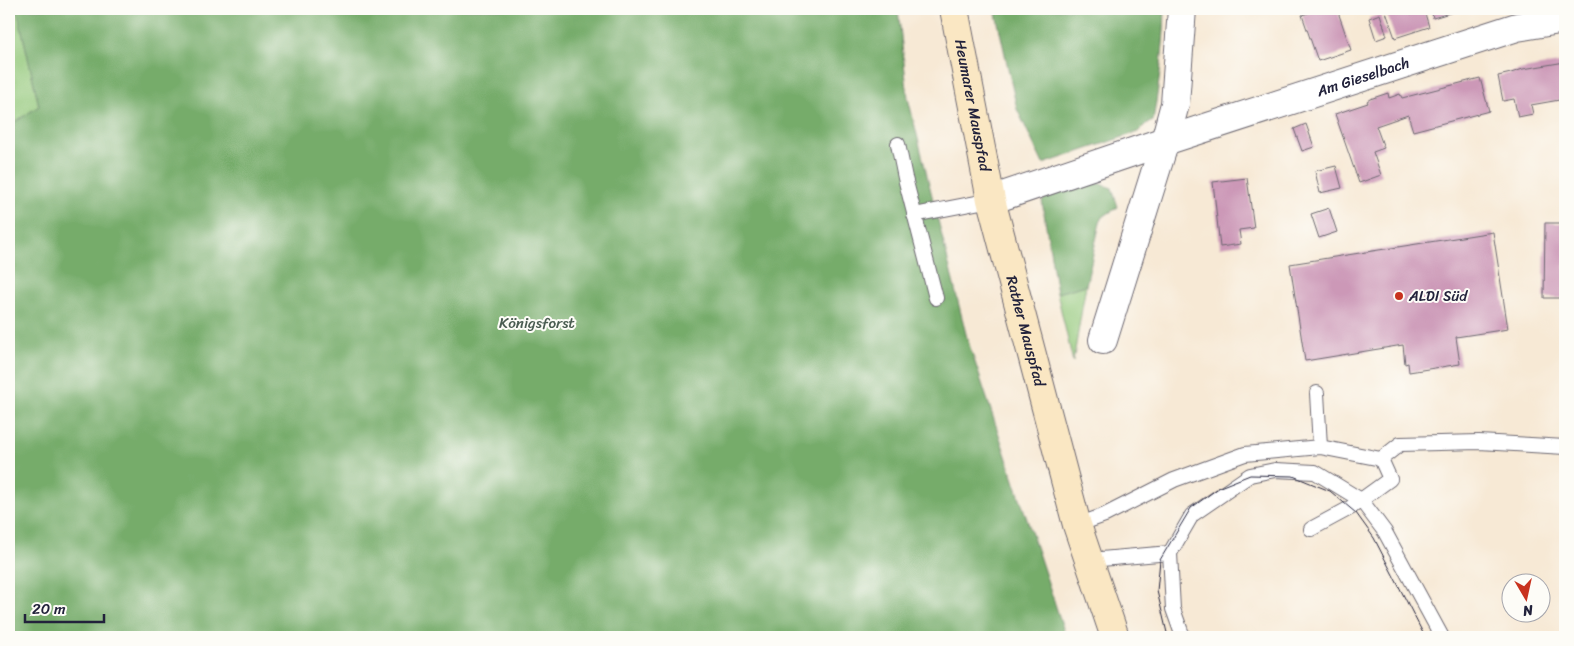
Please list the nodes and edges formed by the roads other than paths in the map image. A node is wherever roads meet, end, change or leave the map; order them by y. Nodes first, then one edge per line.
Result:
1 (954, 9) edge
2 (1182, 9) edge
3 (1565, 19) edge
4 (1165, 141) junction
5 (898, 144) dead end
6 (991, 200) junction
7 (914, 215) junction
8 (936, 298) dead end
9 (1103, 340) dead end
10 (1317, 393) dead end
11 (1320, 447) junction
12 (1565, 447) edge
13 (1381, 459) junction
14 (1361, 500) junction
15 (1077, 525) junction
16 (1311, 529) dead end
17 (1170, 552) junction
18 (1090, 560) junction
19 (1115, 637) edge
20 (1183, 637) edge
21 (1442, 637) edge

1 - 6 main road, Heumarer Mauspfad
2 - 4 street
3 - 4 street, Am Gieselbach
4 - 6 street
4 - 9 street
5 - 7 lane
6 - 7 lane
6 - 15 main road, Rather Mauspfad
7 - 8 lane
10 - 11 lane
11 - 13 lane
11 - 15 lane
12 - 13 lane
13 - 14 lane
14 - 16 lane
14 - 17 lane
14 - 21 lane
15 - 18 main road, Rather Mauspfad
17 - 18 lane
17 - 20 lane
18 - 19 main road, Rather Mauspfad

